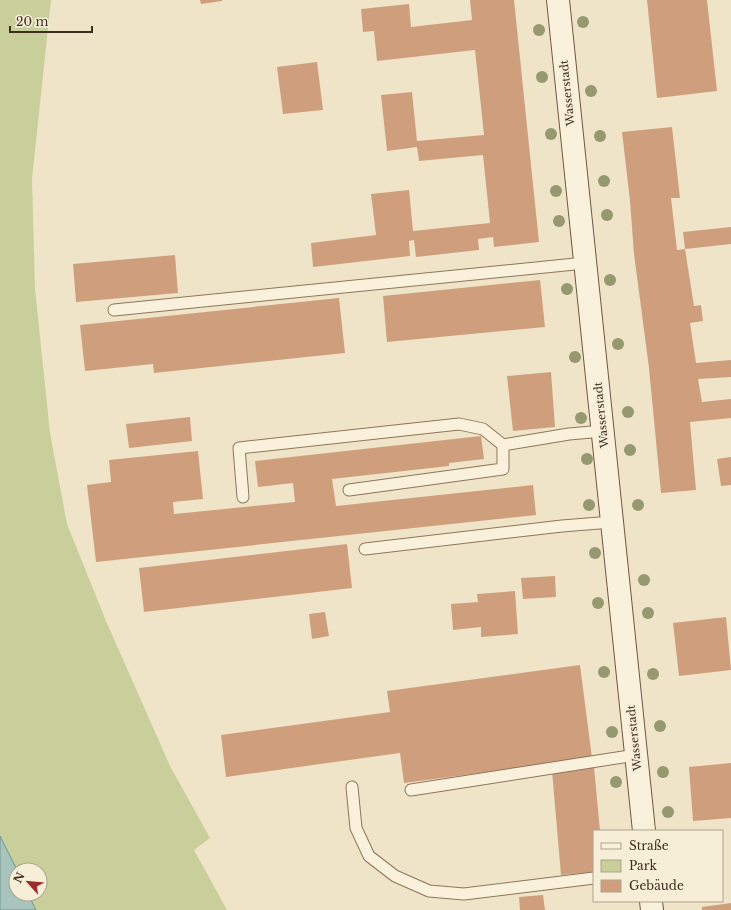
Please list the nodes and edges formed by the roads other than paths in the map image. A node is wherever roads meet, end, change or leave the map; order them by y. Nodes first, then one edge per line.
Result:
1 (558, 0) edge
2 (584, 263) junction
3 (114, 310) dead end
4 (603, 431) junction
5 (503, 445) junction
6 (349, 490) dead end
7 (243, 496) dead end
8 (612, 522) junction
9 (365, 549) dead end
10 (636, 755) junction
11 (352, 787) dead end
12 (411, 790) dead end
13 (644, 830) edge
14 (593, 878) edge

1 - 2 main road, Wasserstadt
2 - 3 lane
2 - 4 main road, Wasserstadt
4 - 5 lane
4 - 8 main road, Wasserstadt
5 - 6 lane
5 - 7 lane
8 - 9 lane
8 - 10 main road, Wasserstadt
10 - 12 lane
10 - 13 main road, Wasserstadt
11 - 14 lane

